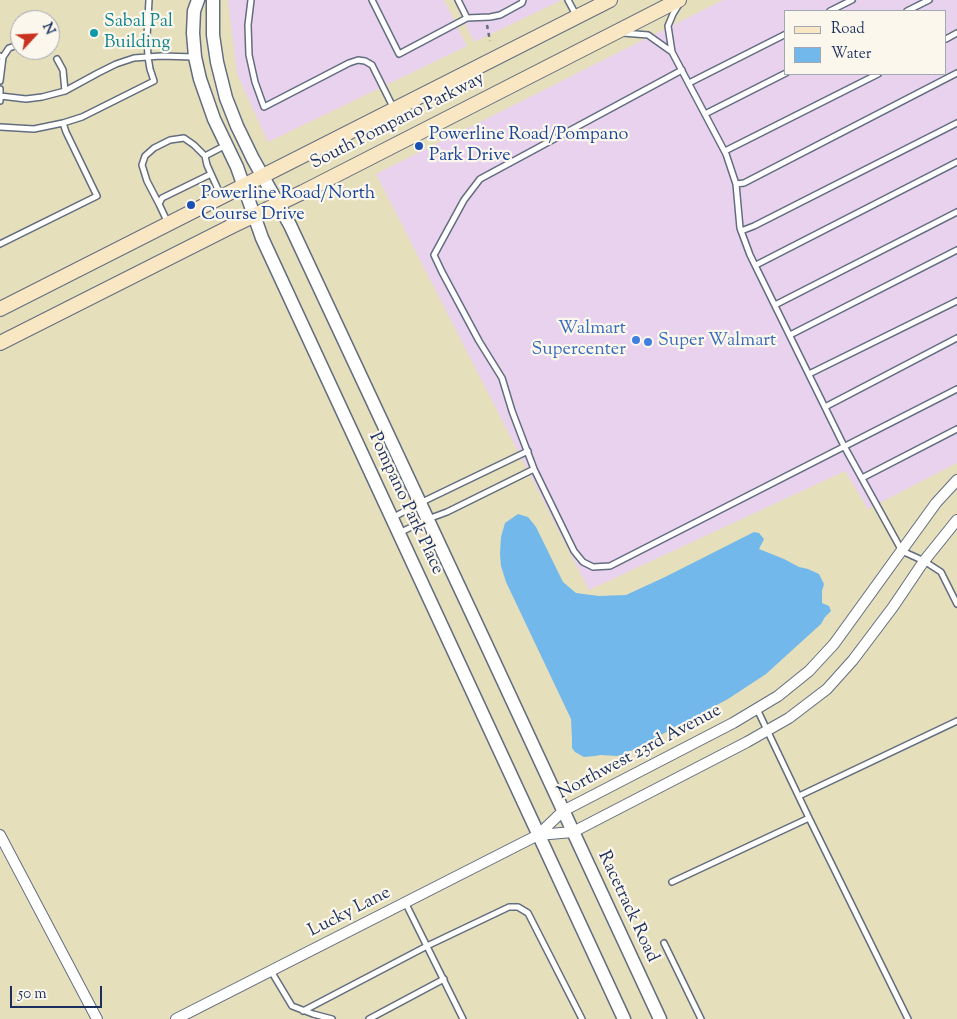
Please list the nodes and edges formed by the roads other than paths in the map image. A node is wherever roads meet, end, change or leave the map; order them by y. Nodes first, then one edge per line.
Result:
1 (149, 0) edge
2 (198, 0) edge
3 (213, 0) edge
4 (251, 0) edge
5 (372, 0) edge
6 (458, 0) edge
7 (523, 0) edge
8 (568, 0) edge
9 (610, 0) edge
10 (680, 0) edge
11 (852, 0) edge
12 (929, 0) edge
13 (592, 4) edge
14 (832, 10) edge
15 (909, 10) edge
16 (467, 18) junction
17 (577, 18) junction
18 (615, 33) junction
19 (784, 35) edge
20 (672, 52) junction
21 (2, 56) edge
22 (196, 56) junction
23 (148, 57) junction
24 (58, 60) edge
25 (682, 70) junction
26 (957, 73) edge
27 (784, 74) edge
28 (876, 75) edge
29 (0, 80) edge
30 (689, 83) junction
31 (0, 89) edge
32 (65, 91) junction
33 (0, 96) edge
34 (0, 101) edge
35 (394, 110) junction
36 (705, 114) junction
37 (62, 123) junction
38 (957, 123) edge
39 (0, 126) edge
40 (227, 145) junction
41 (725, 151) junction
42 (205, 156) junction
43 (957, 162) edge
44 (211, 174) junction
45 (263, 176) junction
46 (736, 184) junction
47 (244, 186) junction
48 (222, 197) junction
49 (159, 204) junction
50 (278, 204) junction
51 (957, 212) edge
52 (254, 215) junction
53 (169, 224) junction
54 (741, 231) junction
55 (0, 244) edge
56 (957, 250) edge
57 (756, 266) junction
58 (957, 301) edge
59 (775, 305) junction
60 (0, 309) edge
61 (790, 335) junction
62 (957, 338) edge
63 (0, 343) edge
64 (809, 374) junction
65 (957, 389) edge
66 (825, 407) junction
67 (957, 429) edge
68 (844, 446) junction
69 (528, 451) junction
70 (534, 469) junction
71 (862, 478) junction
72 (957, 480) edge
73 (420, 503) junction
74 (392, 518) junction
75 (428, 519) junction
76 (957, 520) edge
77 (399, 533) junction
78 (902, 551) junction
79 (924, 561) junction
80 (957, 604) edge
81 (757, 708) junction
82 (957, 721) edge
83 (766, 731) junction
84 (799, 796) junction
85 (563, 811) junction
86 (809, 818) junction
87 (573, 832) junction
88 (0, 835) edge
89 (538, 835) junction
90 (672, 882) dead end
91 (405, 902) junction
92 (664, 943) dead end
93 (427, 946) junction
94 (271, 971) junction
95 (444, 979) junction
96 (303, 1011) junction
97 (97, 1019) edge
98 (176, 1019) edge
99 (332, 1019) edge
100 (369, 1019) edge
101 (463, 1019) edge
102 (582, 1019) edge
103 (624, 1019) edge
104 (660, 1019) edge
105 (701, 1019) edge
106 (908, 1019) edge

1 - 23 lane
2 - 22 street, Pompano Park Place
3 - 45 street, Pompano Park Place
4 - 35 lane
5 - 16 lane
6 - 16 lane
7 - 16 lane
8 - 17 lane
9 - 13 main road, South Pompano Parkway
10 - 18 main road, South Pompano Parkway
10 - 20 lane
11 - 14 lane
12 - 15 lane
13 - 17 main road, South Pompano Parkway
17 - 35 main road, South Pompano Parkway
18 - 20 lane
18 - 50 main road, South Pompano Parkway
19 - 30 lane
20 - 25 lane
21 - 29 lane
22 - 23 lane
22 - 40 street, Pompano Park Place
23 - 32 lane
23 - 37 lane
24 - 32 lane
25 - 30 lane
25 - 69 lane
26 - 46 lane
27 - 36 lane
28 - 41 lane
30 - 36 lane
31 - 33 lane
32 - 33 lane
33 - 34 lane
35 - 45 main road, South Pompano Parkway
36 - 41 lane
37 - 39 lane
37 - 55 lane
38 - 54 lane
40 - 42 lane
40 - 47 street, Pompano Park Place
41 - 46 lane
42 - 44 lane
42 - 49 lane
43 - 57 lane
44 - 48 lane
44 - 49 lane
45 - 47 main road, South Pompano Parkway
45 - 50 street, Pompano Park Place
46 - 54 lane
47 - 48 main road, South Pompano Parkway
47 - 52 street, Pompano Park Place
48 - 53 main road, South Pompano Parkway
49 - 53 lane
50 - 52 main road, South Pompano Parkway
50 - 73 street, Pompano Park Place
51 - 59 lane
52 - 63 main road, South Pompano Parkway
52 - 74 street, Pompano Park Place
53 - 60 main road, South Pompano Parkway
54 - 57 lane
56 - 61 lane
57 - 59 lane
58 - 64 lane
59 - 61 lane
61 - 64 lane
62 - 66 lane
64 - 66 lane
65 - 68 lane
66 - 68 lane
67 - 71 lane
68 - 70 lane
68 - 71 lane
69 - 70 lane
69 - 73 lane
70 - 75 lane
71 - 78 lane
72 - 78 street, Northwest 23rd Avenue
73 - 74 lane
73 - 75 street, Pompano Park Place
74 - 77 street, Pompano Park Place
75 - 77 lane
75 - 85 street, Pompano Park Place
76 - 79 street
77 - 89 street, Pompano Park Place
78 - 79 lane
78 - 81 street, Northwest 23rd Avenue
79 - 80 lane
79 - 83 street
81 - 83 lane
81 - 85 street, Northwest 23rd Avenue
82 - 84 lane
83 - 84 lane
83 - 87 street
84 - 86 lane
85 - 87 street, Racetrack Road
85 - 89 street, Northwest 23rd Avenue
86 - 90 lane
86 - 106 lane
87 - 89 street
87 - 104 street, Racetrack Road
88 - 97 street
89 - 91 street, Lucky Lane
89 - 103 street
91 - 93 lane
91 - 94 street, Lucky Lane
92 - 105 lane
93 - 95 lane
93 - 96 lane
93 - 102 lane
94 - 96 lane
94 - 98 street, Lucky Lane
95 - 100 lane
95 - 101 lane
96 - 99 lane

